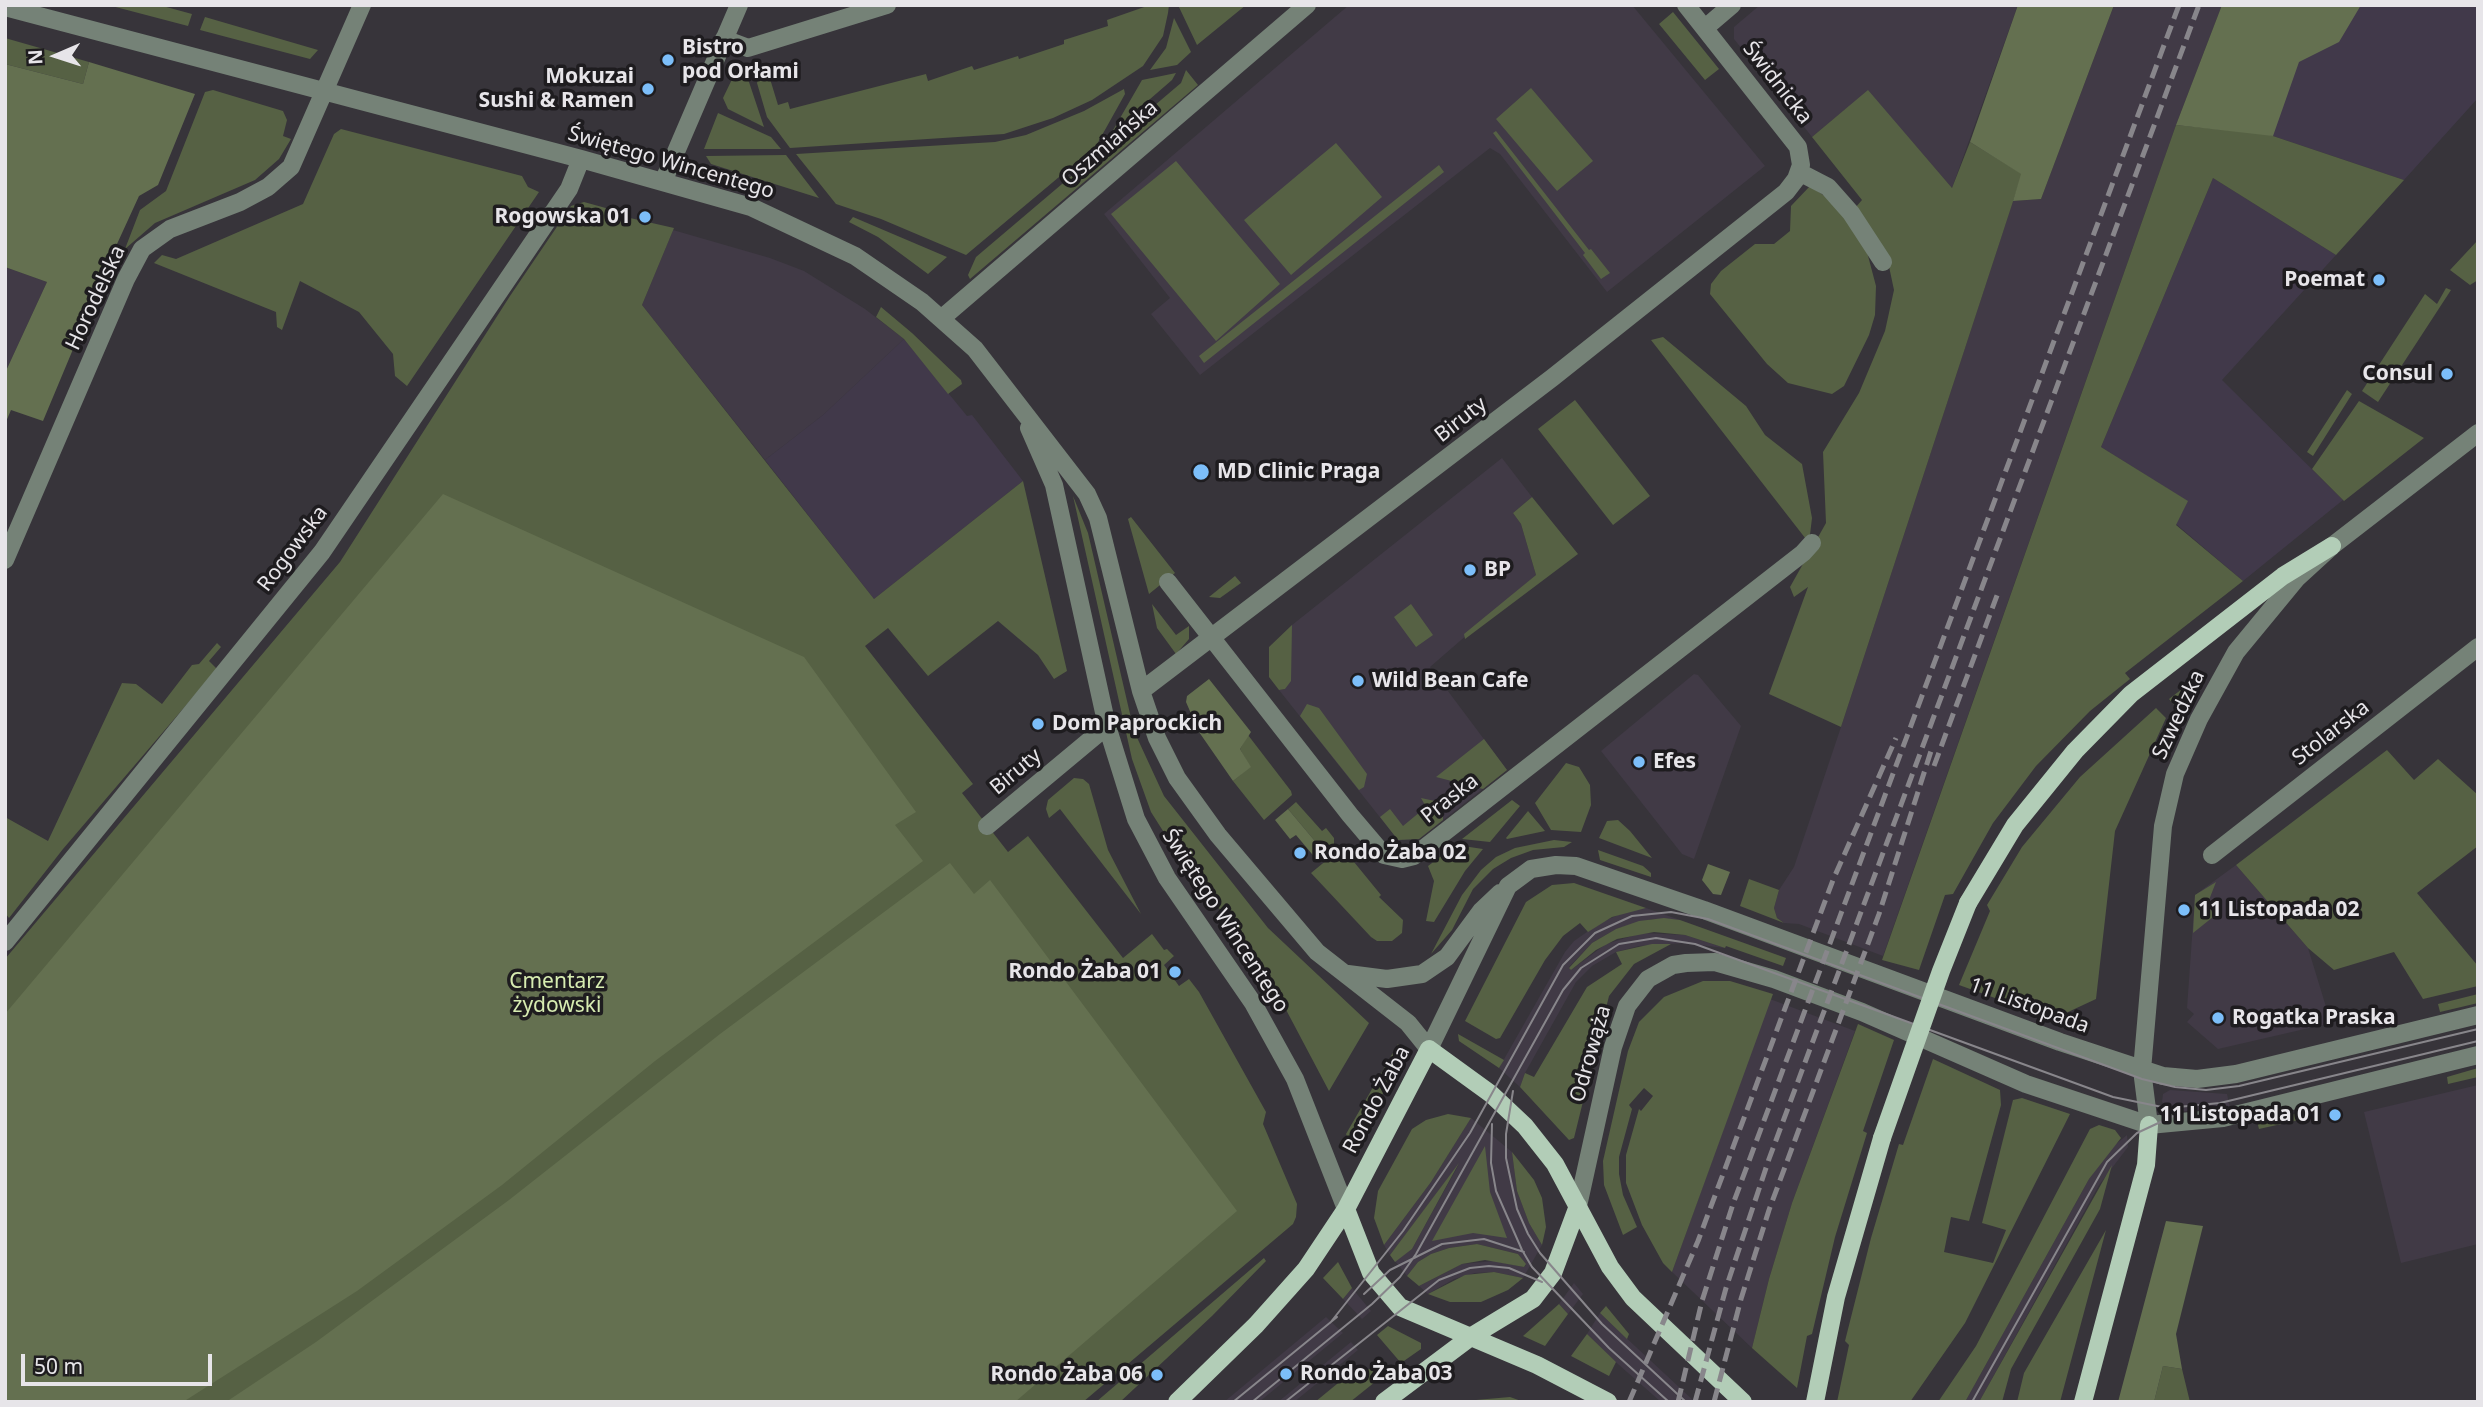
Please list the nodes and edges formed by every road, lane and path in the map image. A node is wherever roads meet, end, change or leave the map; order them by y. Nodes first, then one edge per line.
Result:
1 (362, 5) edge
2 (739, 5) edge
3 (887, 5) edge
4 (1307, 5) edge
5 (1686, 5) edge
6 (1732, 5) edge
7 (5, 7) edge
8 (27, 9) edge
9 (1705, 28) junction
10 (724, 39) junction
11 (325, 92) junction
12 (581, 159) junction
13 (1799, 172) junction
14 (663, 182) junction
15 (1882, 262) dead end
16 (942, 318) junction
17 (1020, 408) junction
18 (2478, 433) edge
19 (1812, 542) dead end
20 (2332, 546) junction
21 (5, 560) edge
22 (1168, 582) dead end
23 (1213, 639) junction
24 (2478, 648) edge
25 (1141, 691) junction
26 (1107, 726) junction
27 (987, 826) dead end
28 (2212, 855) dead end
29 (1508, 887) junction
30 (5, 942) edge
31 (1336, 968) junction
32 (2478, 1015) edge
33 (1429, 1049) junction
34 (2478, 1055) edge
35 (2141, 1070) junction
36 (2150, 1125) junction
37 (1578, 1206) junction
38 (1346, 1209) junction
39 (1472, 1336) junction
40 (1177, 1402) edge
41 (1384, 1402) edge
42 (1608, 1402) edge
43 (1743, 1402) edge
44 (1815, 1402) edge
45 (2083, 1402) edge

1 - 11 street, Horodelska
2 - 10 street
3 - 10 street
4 - 16 street, Oszmiańska
5 - 9 street, Świdnicka
6 - 9 street
7 - 8 street, Świętego Wincentego
8 - 11 street, Świętego Wincentego
9 - 13 street, Świdnicka
10 - 14 street
11 - 12 street, Świętego Wincentego
11 - 21 street, Horodelska
12 - 14 street, Świętego Wincentego
12 - 30 street, Rogowska
13 - 15 street
13 - 23 street, Biruty
14 - 16 street, Świętego Wincentego
16 - 17 street, Świętego Wincentego
17 - 25 street, Świętego Wincentego
17 - 26 street, Świętego Wincentego
18 - 20 street, Szwedzka
19 - 23 street, Praska
20 - 35 street, Szwedzka
20 - 44 main road, bridge
22 - 23 street, Praska
23 - 25 street, Biruty
24 - 28 street, Stolarska
25 - 31 street, Świętego Wincentego
26 - 27 street, Biruty
26 - 38 street, Świętego Wincentego
29 - 31 street
29 - 33 street
29 - 35 street, 11 Listopada
31 - 33 street, Świętego Wincentego
32 - 35 street, 11 Listopada
33 - 37 main road, Rondo Żaba
33 - 38 main road, Rondo Żaba
34 - 36 street
35 - 36 street, Szwedzka
36 - 37 street, Odrowąża
36 - 45 main road
37 - 39 main road
37 - 43 main road, Rondo Żaba
38 - 39 main road
38 - 40 main road, Rondo Żaba
39 - 41 main road
39 - 42 main road

